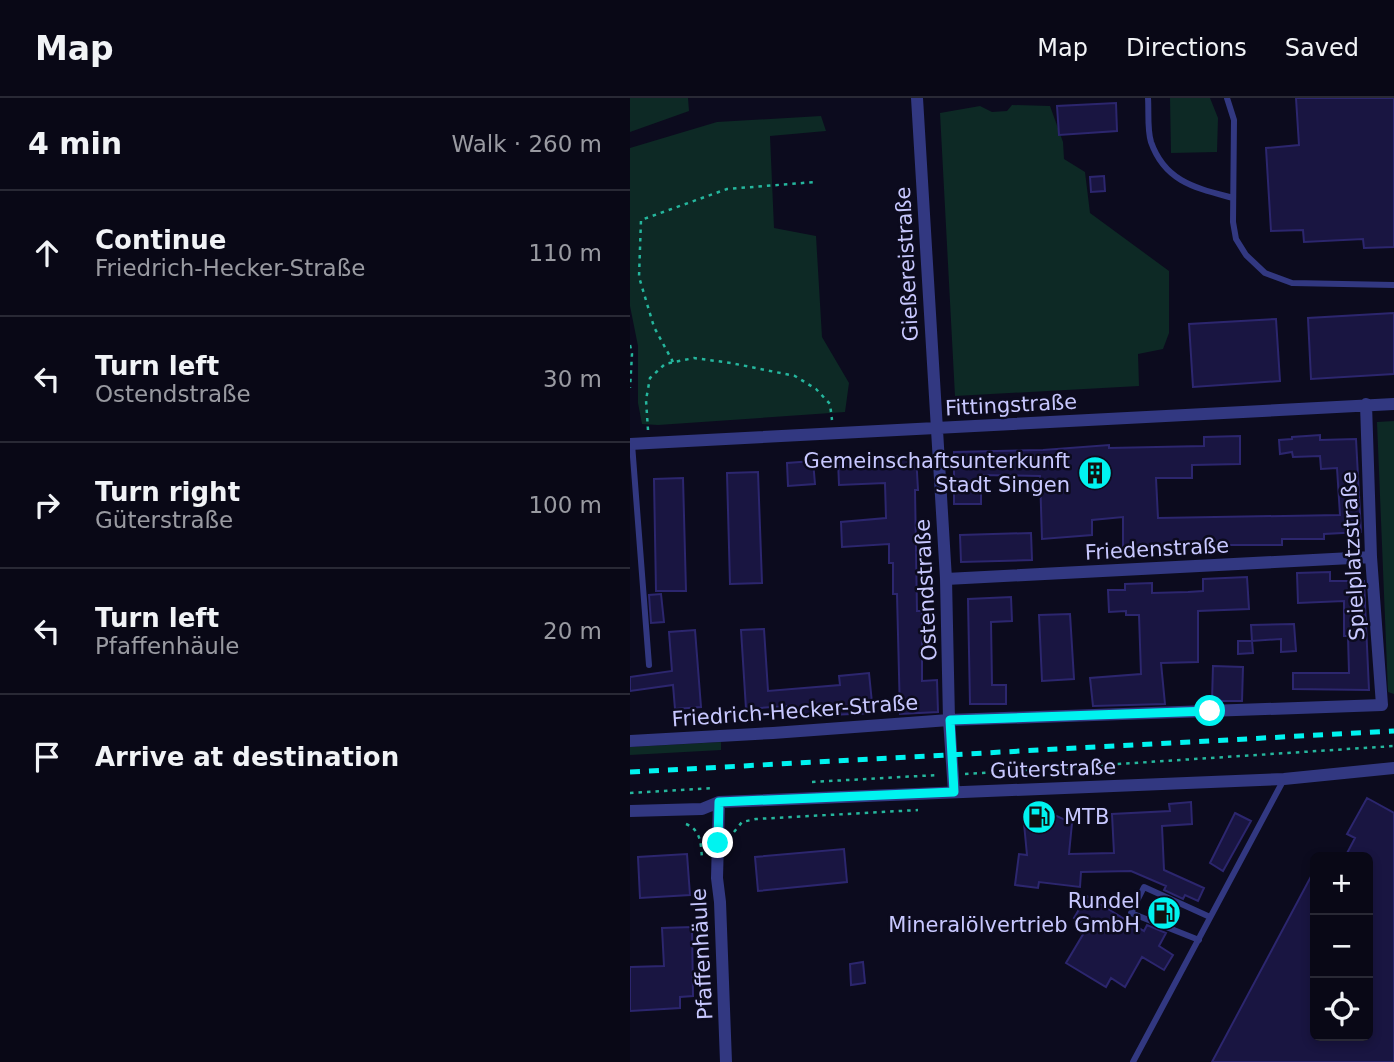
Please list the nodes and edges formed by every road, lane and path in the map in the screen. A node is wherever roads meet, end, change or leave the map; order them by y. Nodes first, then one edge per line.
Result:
1 (917, 98) edge
2 (1148, 98) edge
3 (1227, 98) edge
4 (815, 183) dead end
5 (1233, 198) junction
6 (1394, 285) edge
7 (630, 345) edge
8 (673, 362) junction
9 (630, 388) edge
10 (1366, 404) junction
11 (1394, 404) edge
12 (935, 428) junction
13 (833, 433) junction
14 (648, 443) junction
15 (631, 444) edge
16 (1371, 557) junction
17 (946, 579) junction
18 (649, 665) dead end
19 (1382, 705) joint
20 (950, 720) junction
21 (630, 741) edge
22 (1394, 747) edge
23 (1394, 768) edge
24 (953, 774) junction
25 (1284, 779) junction
26 (810, 783) dead end
27 (713, 788) dead end
28 (954, 792) junction
29 (630, 793) edge
30 (719, 802) junction
31 (926, 809) dead end
32 (630, 811) edge
33 (684, 823) dead end
34 (734, 832) dead end
35 (702, 865) dead end
36 (1210, 917) junction
37 (1199, 940) junction
38 (726, 1062) edge
39 (1133, 1062) edge

1 - 12 street, Gießereistraße
2 - 5 lane
3 - 5 lane
4 - 8 path
5 - 6 lane
7 - 9 path
8 - 13 path
8 - 14 path
10 - 11 street, Fittingstraße
10 - 12 street, Fittingstraße
10 - 16 street, Spielplatzstraße
12 - 13 street, Fittingstraße
12 - 17 street, Ostendstraße
13 - 14 street, Fittingstraße
14 - 15 street, Fittingstraße
15 - 18 lane
16 - 17 street, Friedenstraße
16 - 19 street, Spielplatzstraße
17 - 20 street, Ostendstraße
19 - 20 street, Friedrich-Hecker-Straße
20 - 21 street, Friedrich-Hecker-Straße
20 - 24 street, Ostendstraße
22 - 24 path
23 - 25 street, Güterstraße
24 - 26 path
24 - 28 street, Ostendstraße
25 - 28 street, Güterstraße
25 - 36 lane
27 - 29 path
28 - 30 street, Güterstraße
30 - 32 street, Güterstraße
30 - 38 street, Pfaffenhäule
31 - 34 path
33 - 35 path
36 - 37 lane
36 - 37 lane
37 - 39 lane

